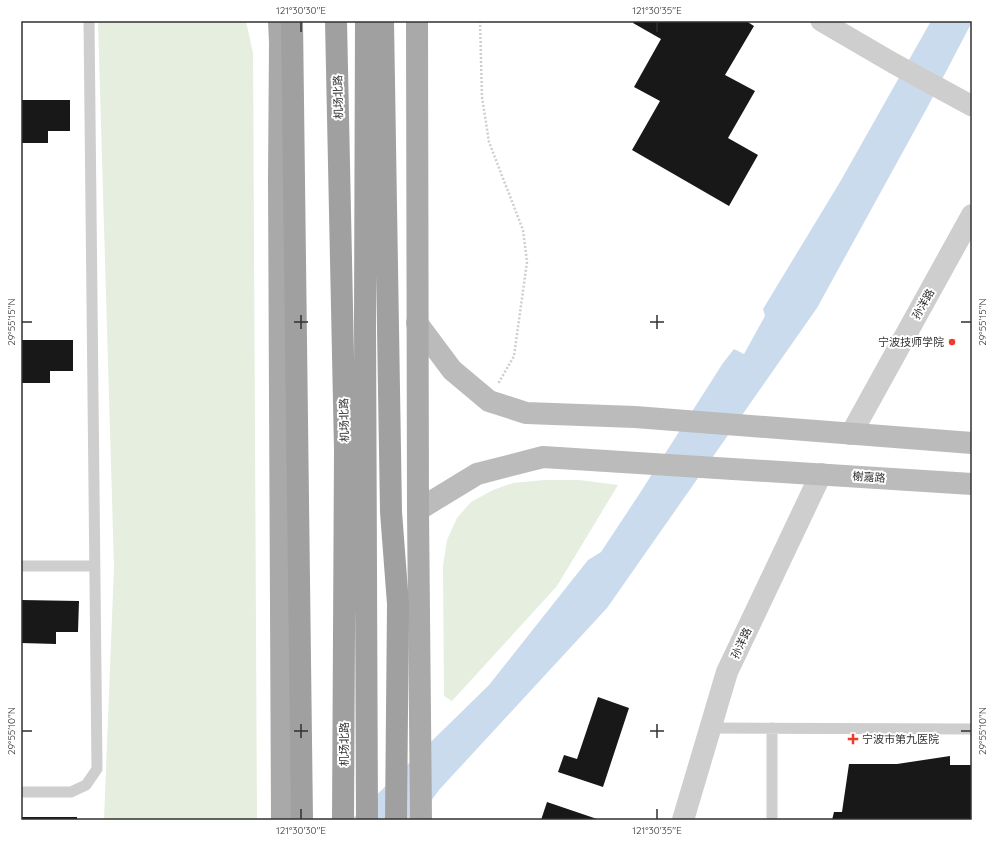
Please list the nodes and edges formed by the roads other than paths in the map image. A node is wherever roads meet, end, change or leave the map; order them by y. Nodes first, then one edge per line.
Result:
1 (89, 21) edge
2 (278, 21) edge
3 (292, 21) edge
4 (336, 21) edge
5 (366, 21) edge
6 (383, 21) edge
7 (417, 21) edge
8 (821, 21) edge
9 (972, 106) edge
10 (972, 215) edge
11 (417, 324) junction
12 (850, 434) junction
13 (972, 443) edge
14 (821, 474) junction
15 (972, 484) edge
16 (418, 510) junction
17 (21, 566) edge
18 (94, 566) junction
19 (710, 728) junction
20 (772, 728) junction
21 (972, 729) edge
22 (21, 792) edge
23 (282, 820) edge
24 (302, 820) edge
25 (343, 820) edge
26 (367, 820) edge
27 (396, 820) edge
28 (421, 820) edge
29 (683, 820) edge
30 (772, 820) edge

1 - 18 lane
2 - 23 main road
3 - 24 highway
4 - 25 highway, 机场北路
5 - 26 highway, 机场北路
6 - 27 highway
7 - 11 main road
8 - 9 street
10 - 12 street, 孙洋路
11 - 12 main road
11 - 16 main road
12 - 13 main road
14 - 15 main road, 榭嘉路
14 - 16 main road, 榭嘉路
14 - 19 street, 孙洋路
16 - 28 main road
17 - 18 lane
18 - 22 lane
19 - 20 lane
19 - 29 street, 孙洋路
20 - 21 lane
20 - 30 lane

